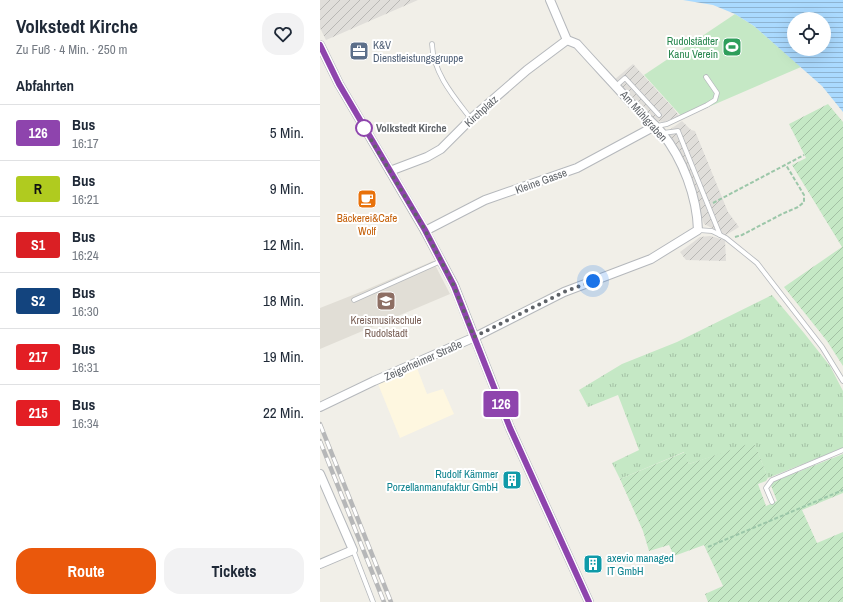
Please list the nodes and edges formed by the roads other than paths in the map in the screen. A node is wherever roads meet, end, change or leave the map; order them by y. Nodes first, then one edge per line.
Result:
1 (550, 0) edge
2 (567, 40) junction
3 (432, 44) dead end
4 (320, 45) edge
5 (706, 77) dead end
6 (616, 86) junction
7 (659, 115) dead end
8 (471, 119) junction
9 (654, 126) junction
10 (662, 133) junction
11 (688, 157) junction
12 (679, 161) junction
13 (390, 171) junction
14 (701, 188) junction
15 (691, 192) junction
16 (425, 230) junction
17 (698, 230) junction
18 (720, 235) junction
19 (441, 261) junction
20 (354, 300) dead end
21 (474, 337) junction
22 (843, 381) edge
23 (320, 407) edge
24 (843, 450) edge
25 (320, 474) edge
26 (772, 502) dead end
27 (353, 550) junction
28 (320, 564) edge
29 (373, 602) edge
30 (589, 602) edge

1 - 2 street
2 - 6 street, Am Mühlgraben
2 - 8 street, Kirchplatz
3 - 8 lane
4 - 13 street
5 - 9 lane
6 - 7 lane
6 - 9 street, Am Mühlgraben
8 - 13 street, Kirchplatz
9 - 10 street, Am Mühlgraben
9 - 16 street, Kleine Gasse
10 - 11 lane
10 - 12 street, Am Mühlgraben
11 - 12 lane
11 - 14 lane
12 - 15 street, Am Mühlgraben
13 - 16 street
14 - 15 lane
14 - 18 lane
15 - 17 street, Am Mühlgraben
16 - 19 street
17 - 18 lane
17 - 21 street, Zeigerheimer Straße
18 - 22 lane
19 - 20 lane
19 - 21 street
21 - 23 street, Zeigerheimer Straße
21 - 30 street
24 - 26 lane
25 - 27 street
27 - 28 street
27 - 29 lane

